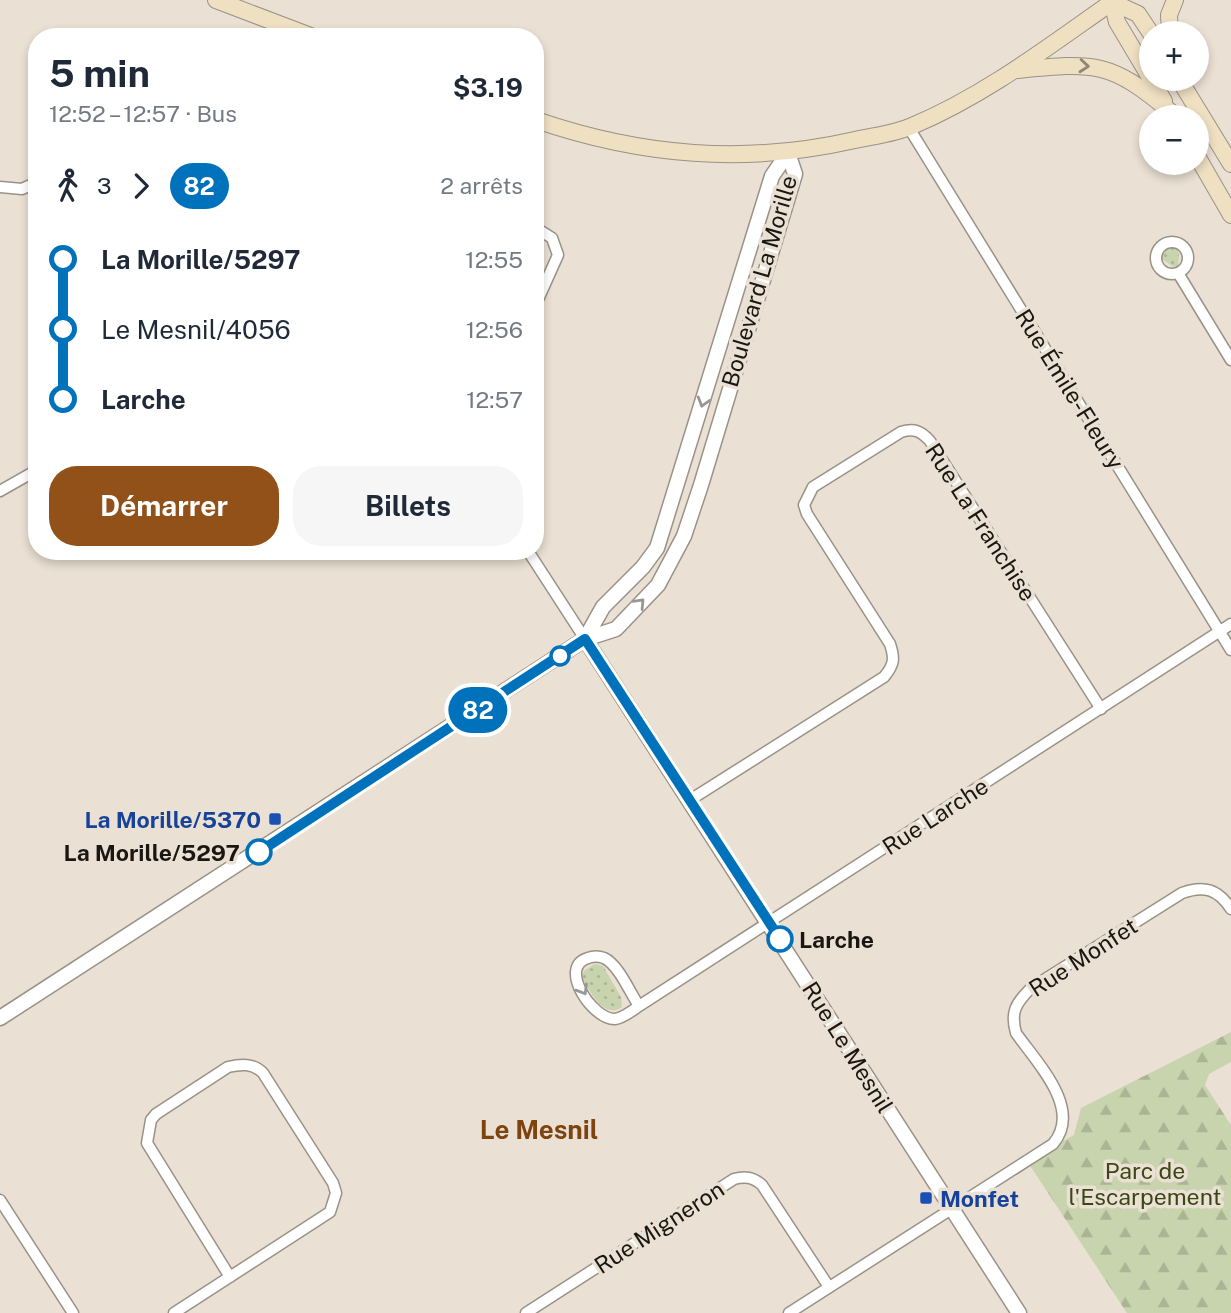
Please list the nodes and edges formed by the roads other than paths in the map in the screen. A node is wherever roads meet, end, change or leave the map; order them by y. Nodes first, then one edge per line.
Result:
1 (216, 0) edge
2 (1175, 0) edge
3 (1112, 1) edge
4 (1142, 21) edge
5 (1169, 21) edge
6 (289, 28) edge
7 (1016, 70) junction
8 (1187, 91) edge
9 (1161, 105) edge
10 (1167, 105) edge
11 (544, 123) edge
12 (909, 128) junction
13 (788, 153) junction
14 (1231, 164) edge
15 (1208, 175) edge
16 (28, 186) edge
17 (0, 187) edge
18 (1231, 215) edge
19 (544, 233) edge
20 (1178, 273) dead end
21 (544, 286) edge
22 (1231, 360) edge
23 (28, 475) edge
24 (0, 491) edge
25 (534, 560) edge
26 (1231, 624) edge
27 (1219, 632) junction
28 (585, 639) junction
29 (1231, 650) edge
30 (1101, 709) junction
31 (690, 800) junction
32 (1231, 909) edge
33 (769, 923) junction
34 (639, 1006) junction
35 (0, 1018) edge
36 (0, 1200) edge
37 (950, 1207) junction
38 (230, 1277) junction
39 (829, 1287) junction
40 (73, 1313) edge
41 (174, 1313) edge
42 (526, 1313) edge
43 (789, 1313) edge
44 (1019, 1313) edge

1 - 6 main road
2 - 5 main road
3 - 4 main road
3 - 7 main road
3 - 10 main road
7 -> 9 main road
7 - 12 main road
8 - 14 main road
11 - 13 main road
12 - 13 main road
12 - 27 street, Rue Émile-Fleury
13 -> 28 street, Boulevard La Morille
28 -> 13 street, Boulevard La Morille
15 - 18 main road
16 - 17 street
19 - 21 street
20 - 22 street
23 - 24 street
25 - 28 street
26 - 27 street, Rue Larche
27 - 29 street, Rue Émile-Fleury
27 - 30 street, Rue Larche
28 - 31 street, Rue Le Mesnil
28 - 35 street, Boulevard La Morille
30 - 31 street, Rue La Franchise
30 - 33 street, Rue Larche
31 - 33 street, Rue Le Mesnil
32 - 37 street, Rue Monfet
33 - 34 street, Rue Larche
33 - 37 street, Rue Le Mesnil
34 -> 34 street, Rue Larche
36 - 40 street
37 - 39 street, Rue Monfet
37 - 44 street, Rue Le Mesnil
38 - 38 street
38 - 41 street
39 - 42 street, Rue Migneron
39 - 43 street, Rue Monfet

